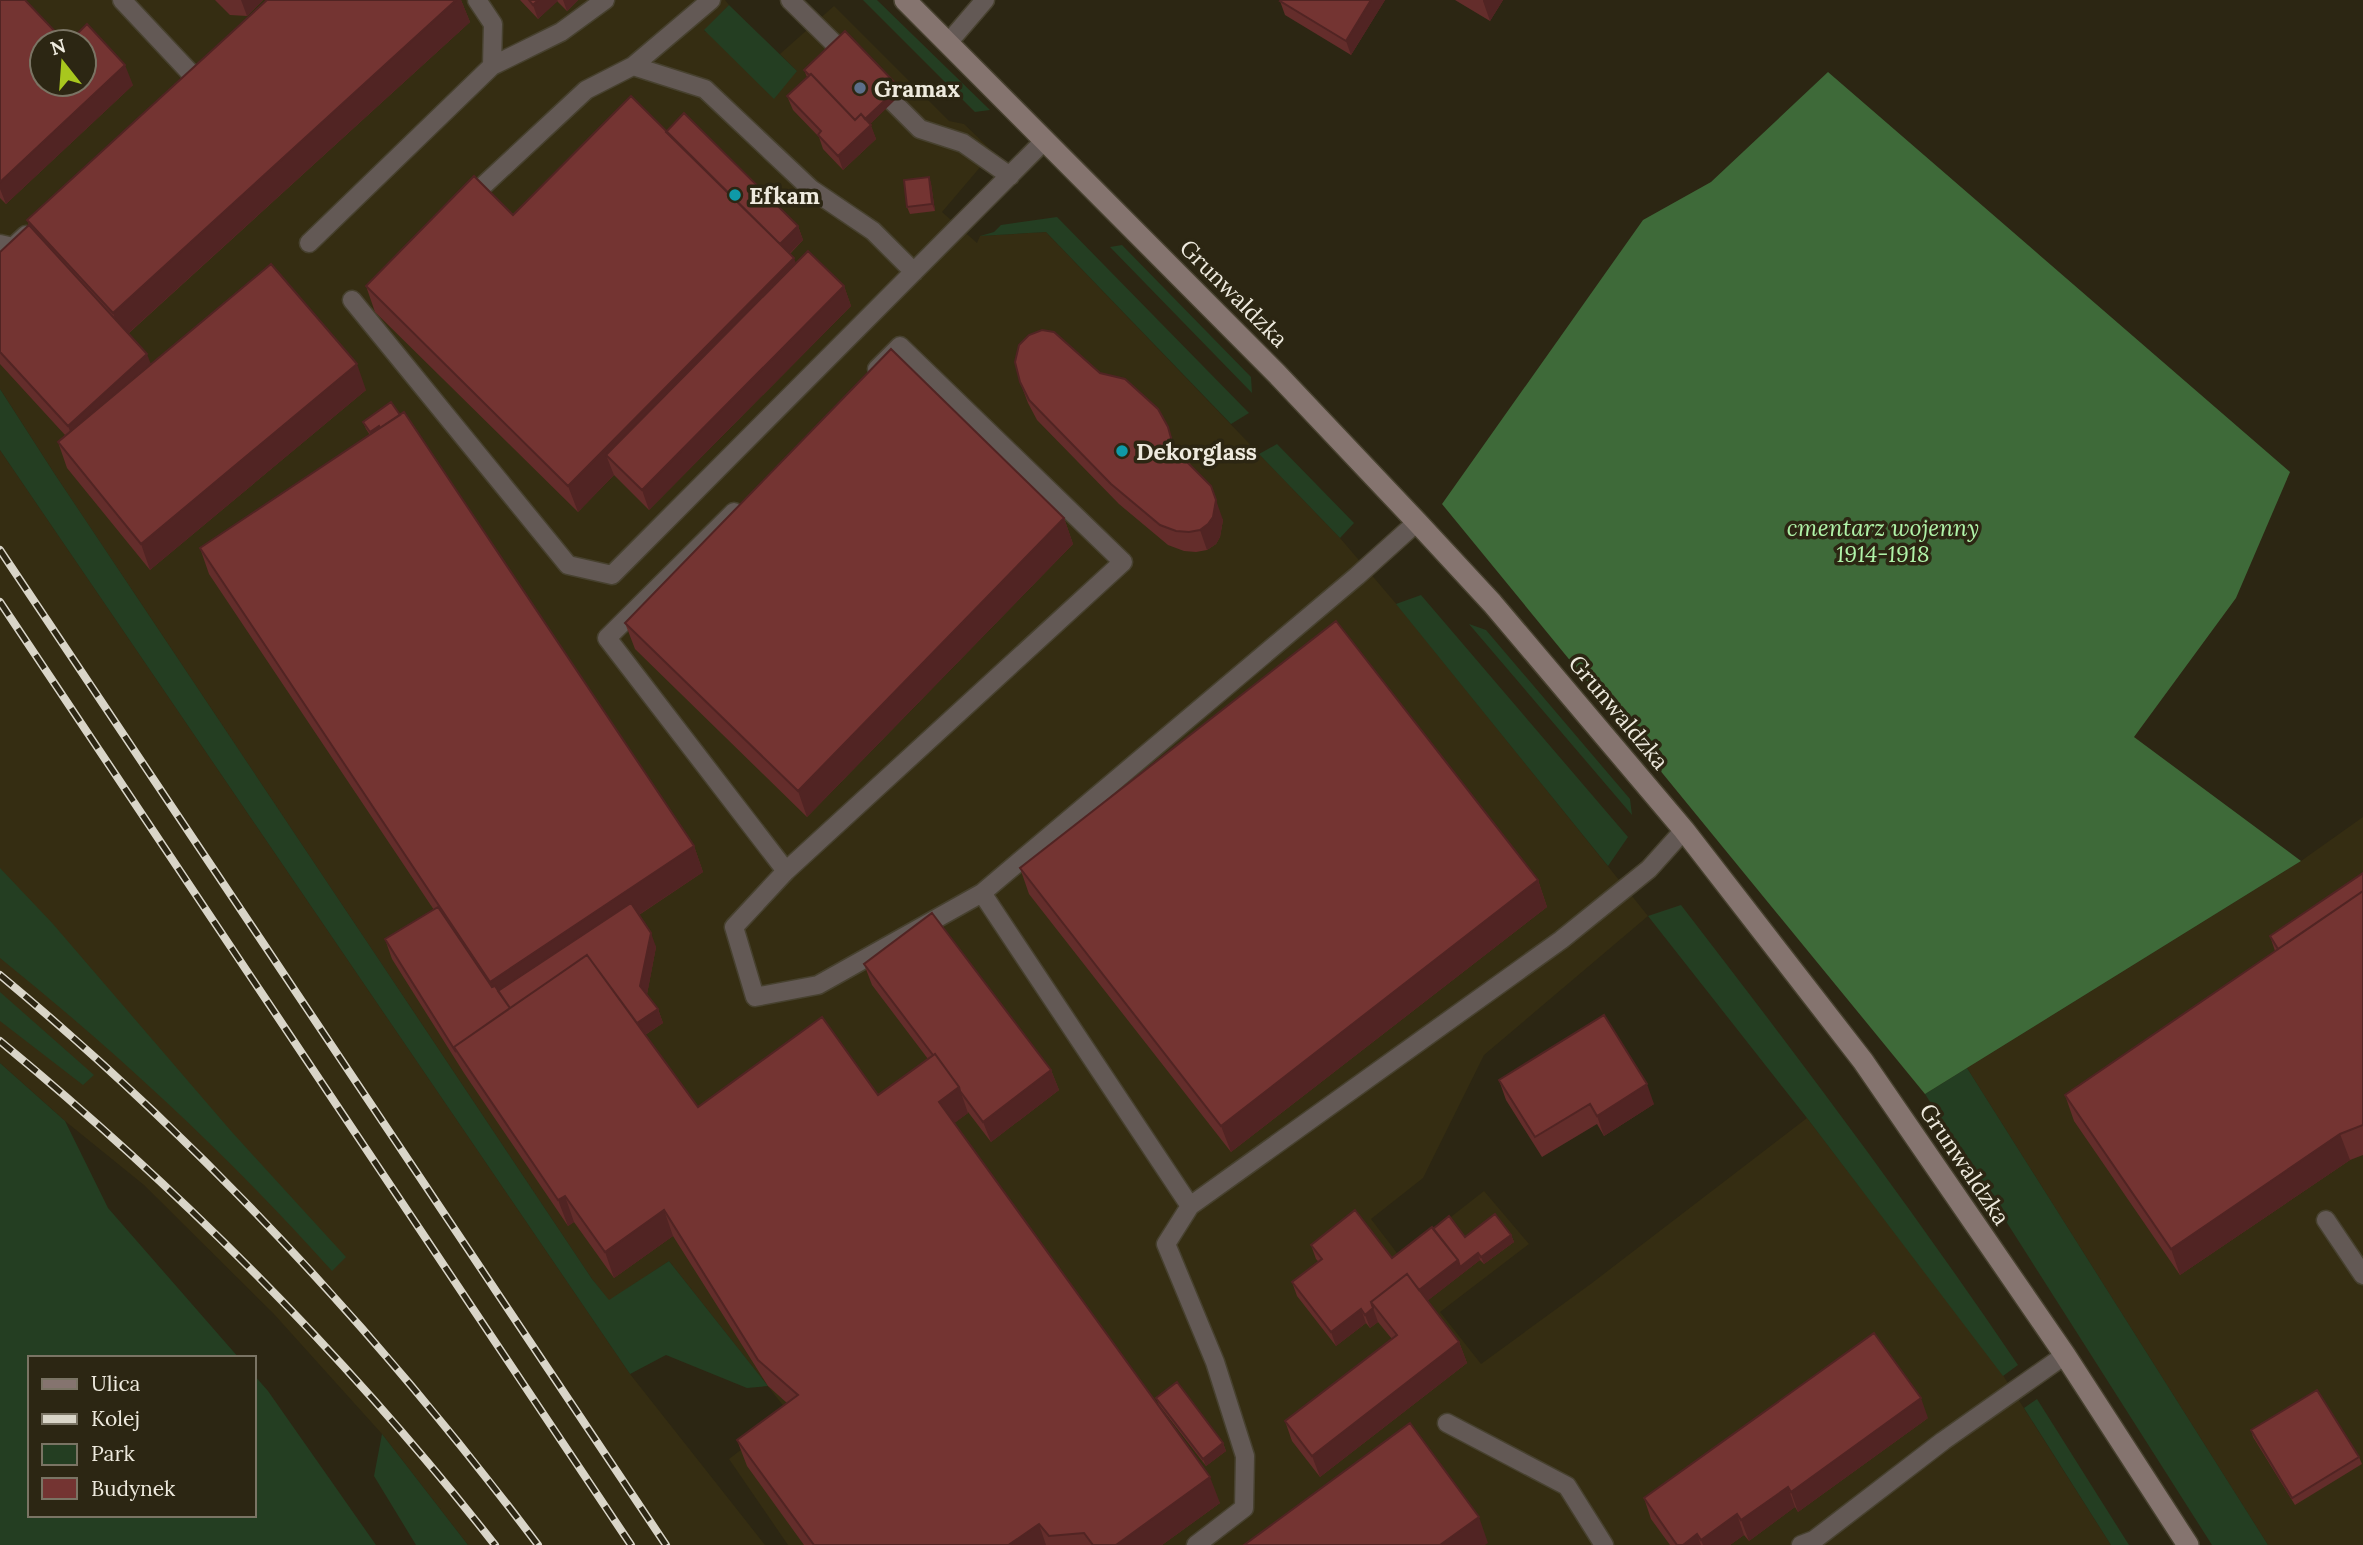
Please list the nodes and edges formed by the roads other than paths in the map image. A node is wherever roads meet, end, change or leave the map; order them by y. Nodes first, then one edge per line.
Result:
1 (122, 0) edge
2 (477, 0) edge
3 (605, 0) edge
4 (710, 0) edge
5 (790, 0) edge
6 (905, 0) edge
7 (985, 0) edge
8 (948, 43) junction
9 (492, 66) junction
10 (633, 66) junction
11 (197, 80) edge
12 (1045, 141) junction
13 (1010, 176) junction
14 (485, 184) edge
15 (44, 219) edge
16 (309, 243) dead end
17 (0, 244) edge
18 (914, 272) junction
19 (352, 300) dead end
20 (861, 385) edge
21 (744, 502) edge
22 (1417, 522) junction
23 (1684, 830) junction
24 (786, 871) junction
25 (982, 893) junction
26 (1190, 1206) junction
27 (2326, 1220) dead end
28 (2363, 1275) edge
29 (2065, 1355) junction
30 (1447, 1423) dead end
31 (1196, 1545) edge
32 (1604, 1545) edge
33 (1801, 1545) edge
34 (2188, 1545) edge

1 - 11 lane
2 - 9 lane
3 - 9 lane
4 - 10 lane
5 - 13 lane
6 - 8 main road, Grunwaldzka
7 - 8 lane
8 - 12 main road, Grunwaldzka
9 - 16 lane
10 - 14 lane
10 - 18 lane
12 - 13 lane
12 - 22 main road, Grunwaldzka
13 - 18 lane
15 - 17 lane
18 - 19 lane
20 - 24 lane
21 - 24 lane
22 - 23 main road, Grunwaldzka
22 - 25 lane
23 - 26 lane
23 - 29 main road, Grunwaldzka
24 - 25 lane
25 - 26 lane
26 - 31 lane
27 - 28 lane
29 - 33 lane
29 - 34 main road, Grunwaldzka
30 - 32 lane

